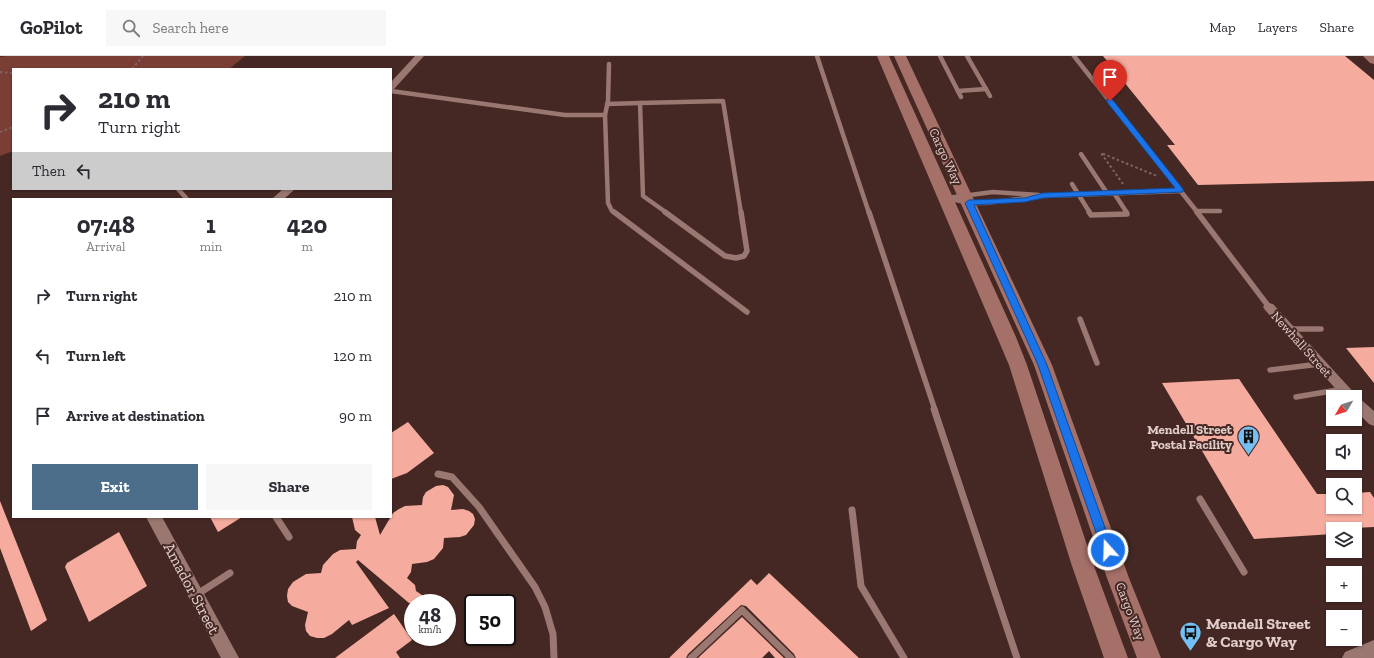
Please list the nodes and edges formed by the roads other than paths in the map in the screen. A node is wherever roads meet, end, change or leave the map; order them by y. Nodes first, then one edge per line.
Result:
1 (420, 56) edge
2 (817, 56) edge
3 (883, 56) edge
4 (900, 56) edge
5 (940, 56) edge
6 (968, 56) edge
7 (1074, 56) edge
8 (1369, 56) edge
9 (1374, 60) edge
10 (609, 64) dead end
11 (392, 86) edge
12 (986, 89) junction
13 (392, 91) edge
14 (958, 91) junction
15 (990, 96) dead end
16 (961, 97) dead end
17 (640, 103) junction
18 (607, 104) junction
19 (605, 115) junction
20 (1081, 154) dead end
21 (1072, 184) dead end
22 (179, 190) edge
23 (289, 190) edge
24 (1180, 191) junction
25 (1107, 193) junction
26 (1114, 193) junction
27 (1078, 195) junction
28 (1043, 196) junction
29 (186, 198) edge
30 (278, 198) edge
31 (946, 198) junction
32 (967, 198) junction
33 (1196, 211) junction
34 (1220, 211) dead end
35 (1269, 307) joint
36 (747, 312) dead end
37 (1080, 319) dead end
38 (1289, 329) junction
39 (1321, 329) dead end
40 (1097, 363) dead end
41 (1320, 364) junction
42 (1270, 370) dead end
43 (1344, 390) edge
44 (1326, 395) edge
45 (1296, 397) dead end
46 (1362, 408) edge
47 (1374, 420) edge
48 (438, 474) dead end
49 (1200, 499) dead end
50 (852, 510) dead end
51 (155, 518) edge
52 (277, 518) edge
53 (289, 537) dead end
54 (1244, 572) dead end
55 (230, 574) dead end
56 (196, 595) junction
57 (1371, 653) edge
58 (230, 658) edge
59 (554, 658) edge
60 (691, 658) edge
61 (791, 658) edge
62 (904, 658) edge
63 (1017, 658) edge
64 (1116, 658) edge
65 (1149, 658) edge
66 (1351, 658) edge

1 - 11 street
2 - 63 lane
3 - 31 main road, Cargo Way
4 - 32 main road, Cargo Way
5 - 14 lane
6 - 12 lane
7 - 24 lane
8 - 9 main road
10 - 18 lane
12 - 14 lane
12 - 15 lane
13 - 19 lane
14 - 16 lane
17 - 17 lane
17 - 18 lane
18 - 19 lane
19 - 36 lane
20 - 25 lane
21 - 27 lane
22 - 29 lane
23 - 30 street
24 - 26 lane
24 - 33 lane
25 - 26 lane
25 - 27 lane
26 - 27 lane
27 - 28 lane
28 - 32 lane
28 - 32 lane
31 - 32 lane
31 - 32 lane
31 - 64 main road, Cargo Way
32 - 65 main road, Cargo Way
33 - 34 lane
33 - 35 lane
35 - 38 street, Newhall Street
37 - 40 lane
38 - 39 lane
38 - 41 street, Newhall Street
41 - 42 lane
41 - 43 street, Newhall Street
44 - 45 lane
46 - 47 street
48 - 59 lane
49 - 54 lane
50 - 62 lane
51 - 56 street, Amador Street
52 - 53 lane
55 - 56 lane
56 - 58 street, Amador Street
57 - 66 street
60 - 61 lane

